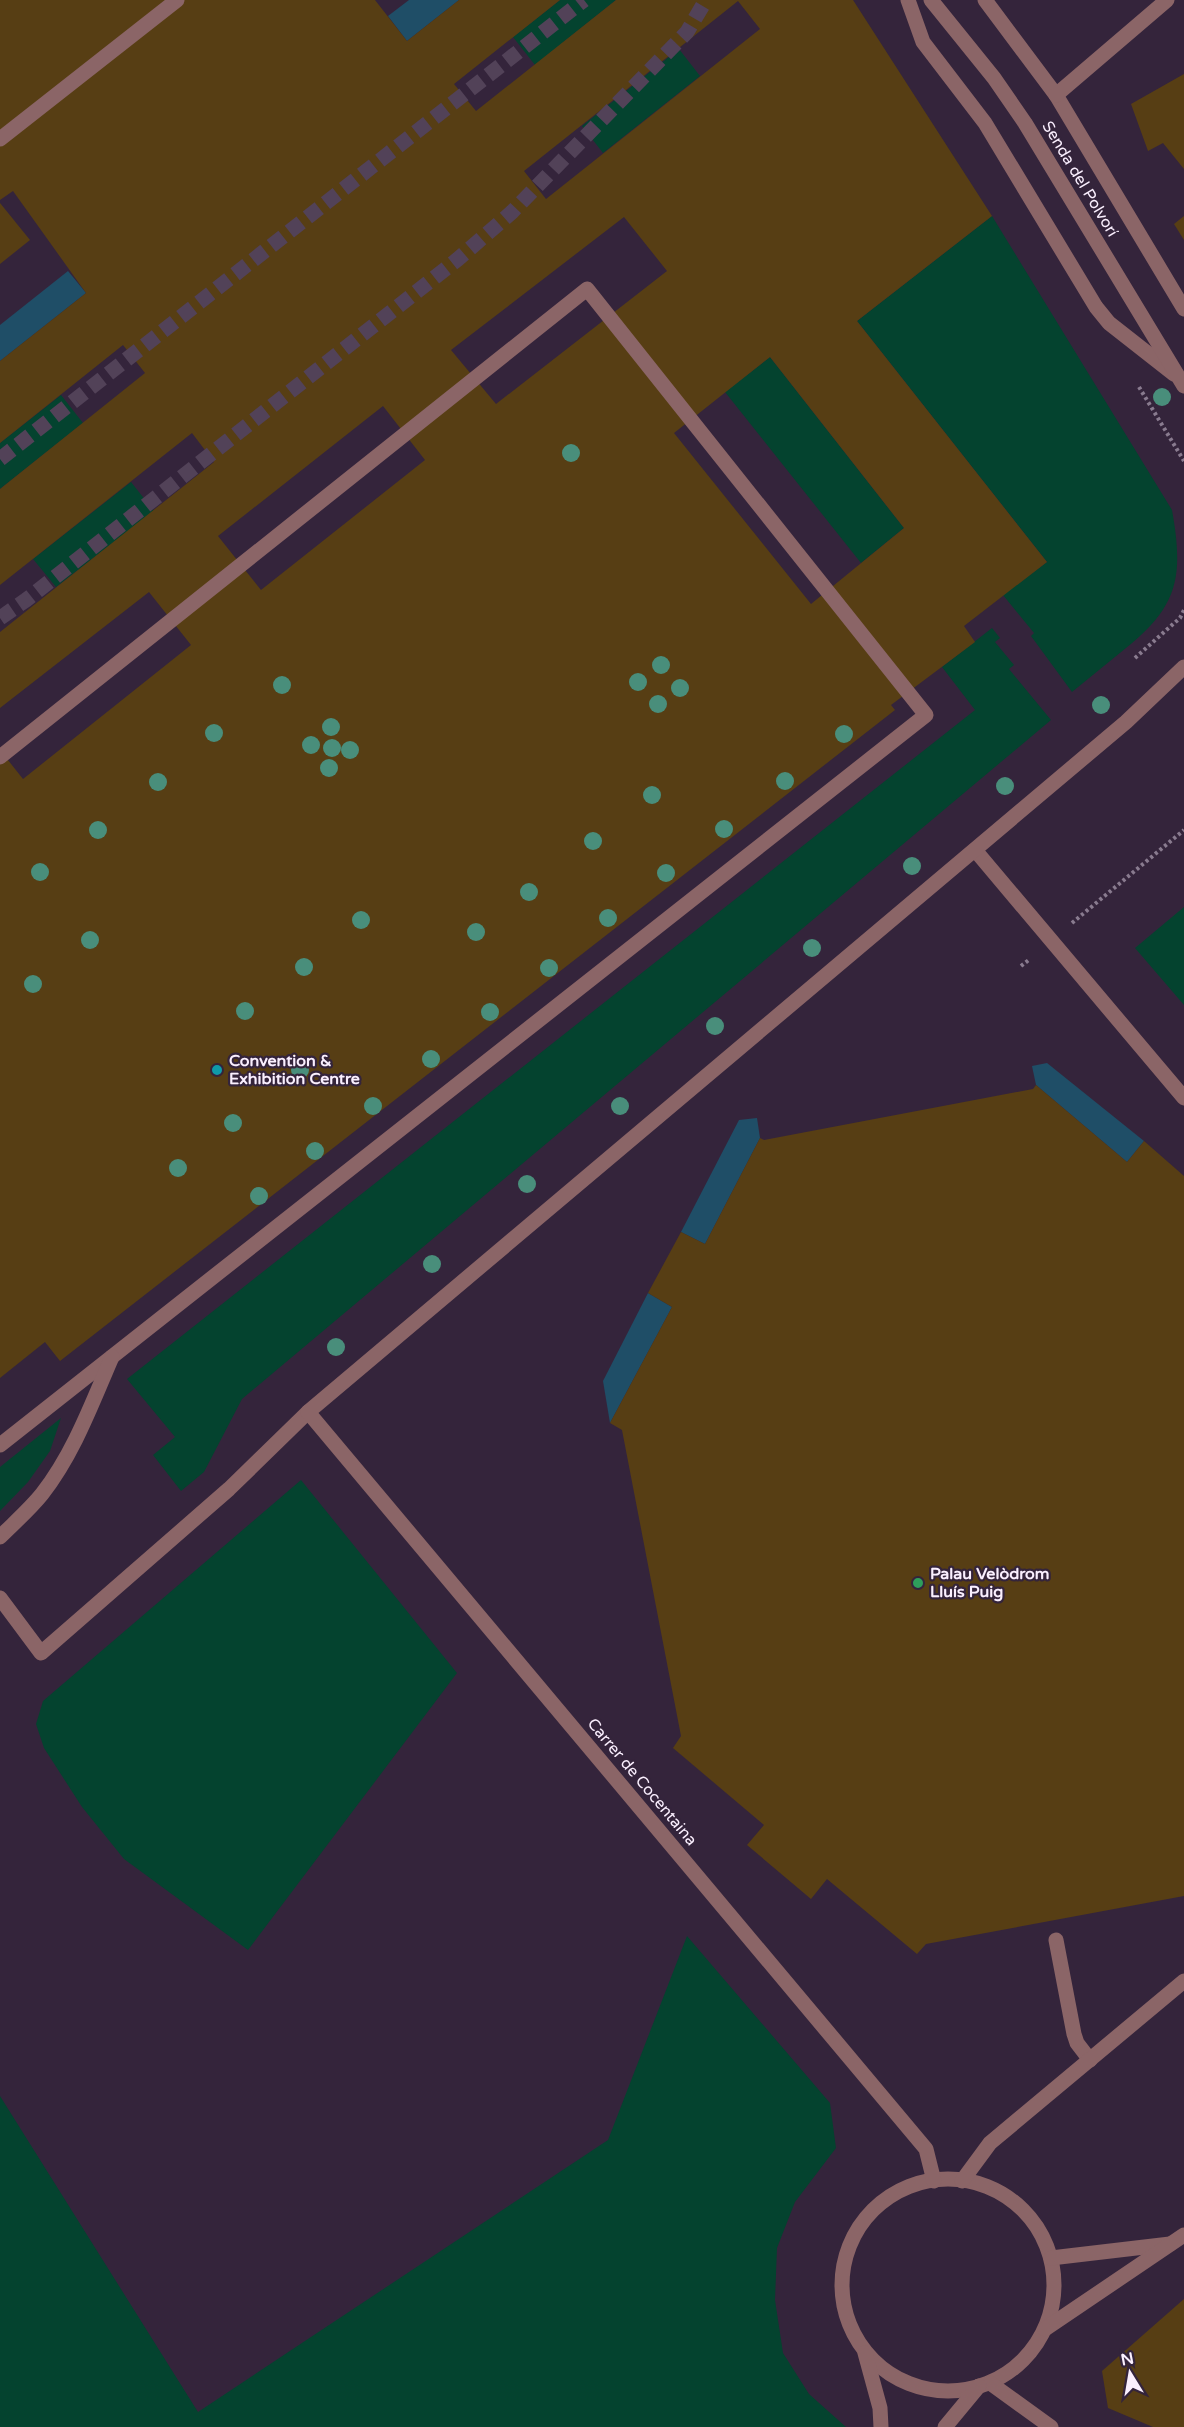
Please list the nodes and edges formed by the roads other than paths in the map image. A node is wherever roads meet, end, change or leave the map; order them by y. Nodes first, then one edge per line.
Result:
1 (177, 0) edge
2 (908, 0) edge
3 (931, 0) edge
4 (984, 0) edge
5 (1167, 0) edge
6 (1056, 95) junction
7 (0, 139) edge
8 (1184, 309) edge
9 (1182, 383) edge
10 (1184, 667) edge
11 (0, 757) edge
12 (975, 850) junction
13 (1184, 1098) edge
14 (113, 1354) junction
15 (308, 1413) junction
16 (0, 1445) edge
17 (0, 1538) edge
18 (0, 1598) edge
19 (1056, 1940) dead end
20 (1184, 1981) edge
21 (1090, 2060) junction
22 (934, 2181) junction
23 (962, 2181) junction
24 (1179, 2240) edge
25 (1051, 2259) junction
26 (1046, 2330) junction
27 (865, 2352) junction
28 (985, 2384) junction
29 (881, 2427) edge
30 (945, 2427) edge
31 (1051, 2427) edge

1 - 7 street
2 - 9 street
3 - 9 street, Senda del Polvorí
4 - 6 street, Senda del Polvorí
5 - 6 street
6 - 8 street, Senda del Polvorí
10 - 12 street
11 - 14 street
12 - 13 street
12 - 15 street
14 - 16 street
14 - 17 street
15 - 18 street
15 - 22 street, Carrer de Cocentaina
19 - 21 street
20 - 21 street
21 - 23 street
22 - 23 street
22 - 27 street
23 - 25 street
24 - 25 street
24 - 26 street
25 - 26 street
26 - 28 street
27 - 28 street
27 - 29 street
28 - 30 street
28 - 31 street

